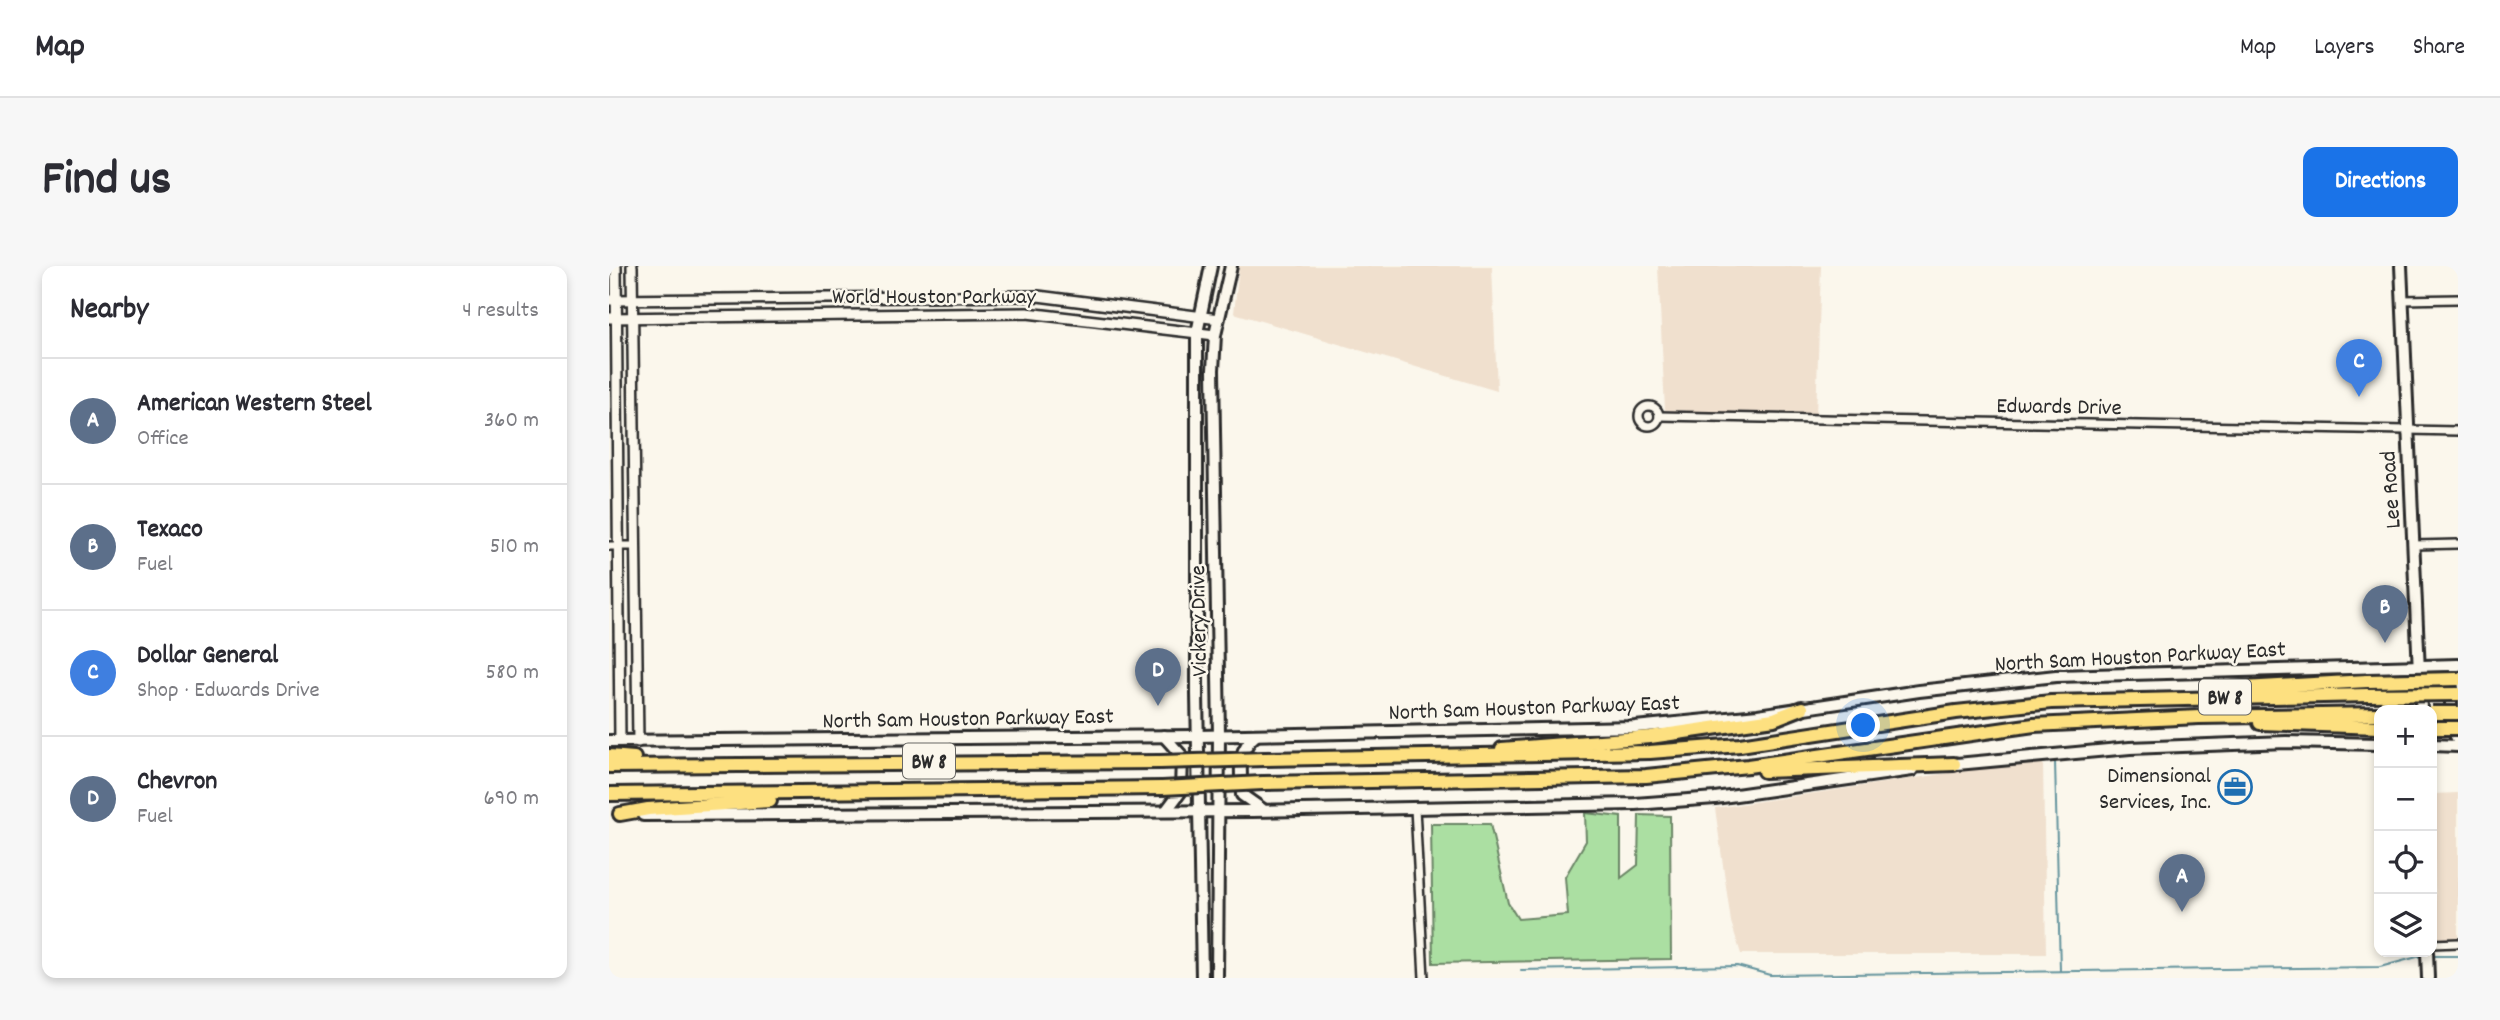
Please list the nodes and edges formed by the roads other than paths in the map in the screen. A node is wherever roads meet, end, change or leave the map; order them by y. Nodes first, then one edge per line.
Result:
1 (617, 266) edge
2 (632, 266) edge
3 (1211, 266) edge
4 (1231, 266) edge
5 (2401, 266) edge
6 (987, 296) junction
7 (746, 298) junction
8 (859, 298) junction
9 (632, 299) junction
10 (2458, 299) edge
11 (613, 300) edge
12 (2402, 300) junction
13 (1089, 302) junction
14 (987, 313) junction
15 (860, 314) junction
16 (747, 316) junction
17 (632, 317) junction
18 (1200, 317) junction
19 (614, 318) edge
20 (1087, 318) junction
21 (1219, 319) junction
22 (1197, 333) junction
23 (1215, 335) junction
24 (1659, 416) dead end
25 (1215, 417) junction
26 (1197, 418) junction
27 (2406, 431) junction
28 (2458, 431) edge
29 (1197, 520) junction
30 (1216, 520) junction
31 (2458, 544) edge
32 (2414, 545) junction
33 (609, 546) edge
34 (620, 546) junction
35 (636, 546) junction
36 (2458, 665) edge
37 (2419, 668) junction
38 (2372, 669) junction
39 (2458, 676) edge
40 (2458, 694) edge
41 (2082, 700) junction
42 (2393, 705) edge
43 (2420, 705) edge
44 (1802, 708) junction
45 (2437, 713) edge
46 (2458, 713) edge
47 (2373, 720) edge
48 (2437, 728) edge
49 (2458, 728) edge
50 (1219, 735) junction
51 (1256, 735) junction
52 (1163, 736) junction
53 (1198, 736) junction
54 (2458, 740) edge
55 (614, 741) edge
56 (638, 742) junction
57 (2374, 743) edge
58 (2437, 745) edge
59 (2458, 746) edge
60 (609, 756) edge
61 (1408, 758) junction
62 (697, 764) junction
63 (1954, 764) junction
64 (609, 766) edge
65 (1676, 774) junction
66 (984, 791) junction
67 (609, 794) edge
68 (1415, 808) junction
69 (1218, 810) junction
70 (1264, 810) junction
71 (1166, 811) junction
72 (1200, 811) junction
73 (615, 814) edge
74 (1202, 932) junction
75 (1218, 933) junction
76 (2458, 943) edge
77 (2437, 944) edge
78 (2427, 957) edge
79 (1202, 978) edge
80 (1217, 978) edge
81 (1424, 978) edge
82 (2428, 978) edge

1 - 11 street
2 - 9 street
3 - 18 main road, Vickery Drive
4 - 21 main road, Vickery Drive
5 - 12 main road, Lee Road
6 - 8 street, World Houston Parkway
6 - 13 street, World Houston Parkway
6 - 14 street
7 - 8 street, World Houston Parkway
7 - 9 street, World Houston Parkway
7 - 16 street
8 - 15 street
9 - 11 street, World Houston Parkway
9 - 17 street
10 - 12 street
11 - 19 street
12 - 27 main road, Lee Road
13 - 18 street, World Houston Parkway
13 - 20 street
14 - 15 street, World Houston Parkway
14 - 20 street, World Houston Parkway
15 - 16 street, World Houston Parkway
16 - 17 street, World Houston Parkway
17 - 19 street, World Houston Parkway
17 - 35 street
18 - 21 street, World Houston Parkway
18 - 22 main road, Vickery Drive
19 - 34 street
20 - 22 street, World Houston Parkway
21 - 23 main road, Vickery Drive
22 - 23 street, World Houston Parkway
22 - 26 main road, Vickery Drive
23 - 25 main road, Vickery Drive
24 - 27 street, Edwards Drive
25 - 26 main road
25 - 30 main road, Vickery Drive
26 - 29 main road, Vickery Drive
27 - 28 street, Edwards Drive
27 - 32 main road, Lee Road
29 - 30 main road
29 - 53 main road, Vickery Drive
30 - 50 main road, Vickery Drive
31 - 32 street
32 - 37 main road, Lee Road
33 - 34 street
34 - 35 street
34 - 55 street
35 - 56 street
36 - 37 main road, North Sam Houston Parkway East
37 - 38 main road, North Sam Houston Parkway East
37 - 43 main road, Lee Road
38 - 42 main road
38 - 44 main road, North Sam Houston Parkway East
39 - 41 highway, bridge
39 - 54 main road
40 - 41 highway, North Sam Houston Parkway East / BW 8, bridge
41 - 61 highway, North Sam Houston Parkway East / BW 8
44 - 51 main road, North Sam Houston Parkway East
44 - 61 highway
45 - 46 highway, bridge
47 - 65 highway, BW 8
48 - 49 highway, bridge
50 - 51 main road, North Sam Houston Parkway East
50 - 53 main road, North Sam Houston Parkway East
50 - 69 main road, Vickery Drive
51 - 70 main road
52 - 53 main road, North Sam Houston Parkway East
52 - 56 main road, North Sam Houston Parkway East
52 - 71 main road
53 - 72 main road, Vickery Drive
55 - 56 main road, North Sam Houston Parkway East
57 - 63 main road
58 - 59 main road
60 - 62 highway
61 - 62 highway, North Sam Houston Parkway East / BW 8, bridge
62 - 64 highway, North Sam Houston Parkway East / BW 8
63 - 65 highway
63 - 68 main road
65 - 66 highway, BW 8, bridge
66 - 67 highway, BW 8
66 - 73 highway
68 - 70 main road
68 - 81 street
69 - 70 main road
69 - 72 main road
69 - 75 main road, Vickery Drive
71 - 72 main road
71 - 73 main road
72 - 74 main road, Vickery Drive
74 - 75 main road
74 - 79 main road, Vickery Drive
75 - 80 main road, Vickery Drive
76 - 77 street
78 - 82 main road

